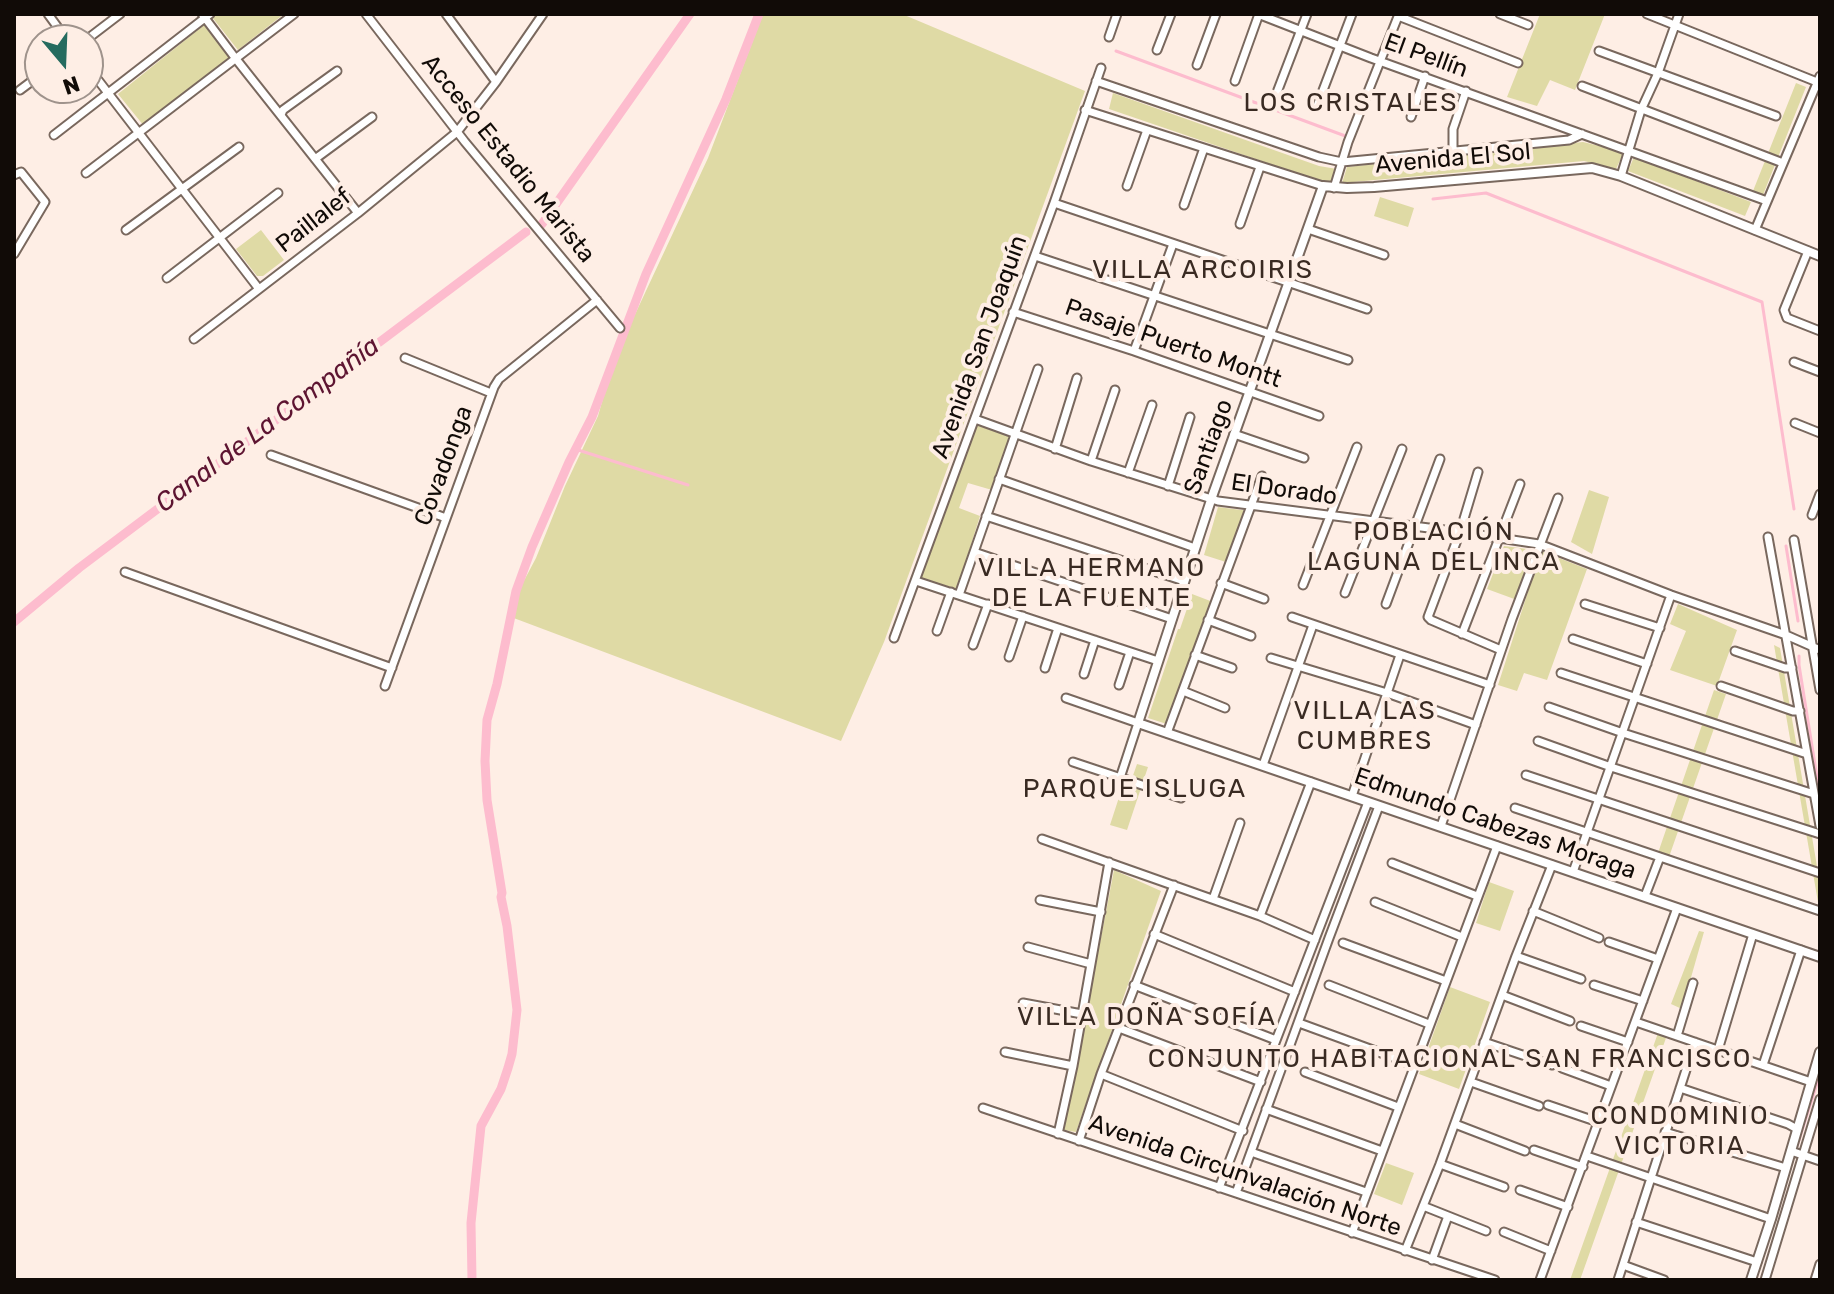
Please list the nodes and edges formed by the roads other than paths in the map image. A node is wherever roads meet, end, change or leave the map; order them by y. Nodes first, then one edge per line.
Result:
1 (120, 14) edge
2 (294, 14) edge
3 (366, 14) edge
4 (543, 14) edge
5 (1117, 14) edge
6 (1171, 14) edge
7 (1216, 14) edge
8 (1259, 14) edge
9 (1307, 14) edge
10 (1352, 14) edge
11 (1500, 14) edge
12 (1647, 14) edge
13 (1679, 14) edge
14 (206, 15) edge
15 (1399, 15) edge
16 (450, 16) edge
17 (1528, 25) dead end
18 (1675, 25) junction
19 (104, 26) edge
20 (1301, 30) junction
21 (1109, 37) dead end
22 (1340, 45) junction
23 (1157, 50) dead end
24 (1599, 51) dead end
25 (236, 59) junction
26 (1381, 60) junction
27 (1518, 63) dead end
28 (1197, 65) dead end
29 (1101, 68) dead end
30 (337, 71) dead end
31 (1658, 73) junction
32 (1425, 76) junction
33 (1819, 79) edge
34 (1096, 81) junction
35 (1235, 81) dead end
36 (496, 82) junction
37 (1582, 86) dead end
38 (24, 87) edge
39 (104, 87) edge
40 (20, 90) dead end
41 (1466, 91) junction
42 (109, 93) junction
43 (1276, 95) dead end
44 (1317, 106) dead end
45 (1085, 110) junction
46 (1641, 110) junction
47 (281, 115) junction
48 (1776, 116) dead end
49 (372, 117) dead end
50 (1411, 117) dead end
51 (1147, 130) junction
52 (139, 132) junction
53 (457, 132) junction
54 (1582, 134) junction
55 (54, 135) dead end
56 (239, 147) dead end
57 (1204, 148) junction
58 (1453, 150) junction
59 (1630, 151) junction
60 (315, 159) junction
61 (1342, 162) junction
62 (1783, 163) junction
63 (1260, 167) junction
64 (18, 173) edge
65 (86, 173) dead end
66 (1621, 176) junction
67 (1127, 186) dead end
68 (1323, 186) junction
69 (1334, 188) junction
70 (182, 189) junction
71 (278, 193) dead end
72 (1767, 201) junction
73 (1054, 203) junction
74 (1184, 205) dead end
75 (358, 213) junction
76 (1240, 224) dead end
77 (1308, 229) junction
78 (126, 230) dead end
79 (1755, 230) junction
80 (220, 238) junction
81 (1173, 244) junction
82 (1808, 251) junction
83 (14, 253) edge
84 (1384, 255) dead end
85 (1035, 256) junction
86 (1820, 256) edge
87 (167, 278) dead end
88 (1289, 283) junction
89 (259, 289) junction
90 (1155, 296) junction
91 (597, 300) junction
92 (1367, 309) dead end
93 (1013, 312) junction
94 (620, 328) dead end
95 (1820, 331) edge
96 (1270, 335) junction
97 (194, 339) dead end
98 (1134, 351) junction
99 (405, 358) dead end
100 (1348, 360) dead end
101 (1794, 362) dead end
102 (1038, 369) dead end
103 (1820, 372) edge
104 (1077, 378) dead end
105 (1115, 390) dead end
106 (1250, 392) junction
107 (491, 393) junction
108 (1152, 405) dead end
109 (1319, 416) dead end
110 (1190, 417) dead end
111 (975, 419) junction
112 (1795, 423) dead end
113 (1015, 433) junction
114 (1820, 433) edge
115 (1234, 434) junction
116 (1357, 447) dead end
117 (1055, 449) junction
118 (1402, 449) dead end
119 (271, 455) dead end
120 (1304, 458) dead end
121 (1440, 459) dead end
122 (1091, 461) junction
123 (1478, 472) dead end
124 (1128, 473) junction
125 (1262, 476) dead end
126 (999, 479) junction
127 (1520, 484) dead end
128 (1168, 486) junction
129 (1820, 494) edge
130 (1558, 498) dead end
131 (1211, 499) junction
132 (1251, 507) junction
133 (1812, 515) dead end
134 (986, 516) junction
135 (1329, 516) junction
136 (446, 518) junction
137 (1372, 522) junction
138 (1415, 526) junction
139 (1460, 532) junction
140 (1768, 537) dead end
141 (1499, 538) junction
142 (1794, 540) dead end
143 (1539, 544) junction
144 (1195, 548) junction
145 (974, 552) junction
146 (125, 572) dead end
147 (916, 581) junction
148 (1184, 581) junction
149 (1221, 583) junction
150 (1303, 585) dead end
151 (1345, 593) dead end
152 (955, 594) junction
153 (1671, 595) junction
154 (1264, 599) dead end
155 (988, 604) junction
156 (1386, 604) dead end
157 (1585, 604) dead end
158 (1023, 616) junction
159 (1292, 617) dead end
160 (1172, 619) junction
161 (1208, 620) junction
162 (1313, 625) junction
163 (1058, 628) junction
164 (1660, 628) junction
165 (937, 631) dead end
166 (1462, 634) junction
167 (1786, 635) junction
168 (1251, 636) dead end
169 (894, 638) dead end
170 (1573, 639) dead end
171 (1095, 640) junction
172 (973, 645) dead end
173 (1816, 648) edge
174 (1501, 650) junction
175 (1735, 651) dead end
176 (1130, 652) junction
177 (1195, 655) junction
178 (1400, 655) junction
179 (1009, 657) dead end
180 (1271, 658) dead end
181 (1158, 661) junction
182 (1647, 664) junction
183 (1298, 667) junction
184 (392, 668) junction
185 (1045, 668) dead end
186 (1232, 668) dead end
187 (1792, 668) junction
188 (1561, 673) dead end
189 (1084, 674) dead end
190 (1119, 685) dead end
191 (1490, 685) junction
192 (385, 686) dead end
193 (1721, 686) dead end
194 (1820, 690) edge
195 (1183, 691) junction
196 (1387, 693) junction
197 (1066, 698) dead end
198 (1634, 698) junction
199 (1549, 707) dead end
200 (1225, 708) dead end
201 (1800, 711) junction
202 (1138, 723) junction
203 (1476, 725) junction
204 (1167, 733) junction
205 (1623, 733) junction
206 (1538, 741) dead end
207 (1807, 754) junction
208 (1073, 762) dead end
209 (1263, 765) junction
210 (1611, 767) junction
211 (1526, 775) dead end
212 (1120, 778) junction
213 (1311, 782) junction
214 (1814, 794) junction
215 (1352, 796) junction
216 (1181, 798) dead end
217 (1600, 800) junction
218 (1368, 802) junction
219 (1379, 806) junction
220 (1515, 808) dead end
221 (1240, 823) dead end
222 (1441, 826) junction
223 (1820, 826) edge
224 (1588, 833) junction
225 (1820, 834) edge
226 (1042, 839) dead end
227 (1497, 846) junction
228 (1660, 857) junction
229 (1109, 862) junction
230 (1392, 863) dead end
231 (1552, 865) junction
232 (1573, 872) junction
233 (1820, 873) edge
234 (1174, 885) junction
235 (1477, 896) junction
236 (1645, 896) junction
237 (1213, 899) junction
238 (1040, 900) dead end
239 (1375, 902) dead end
240 (1677, 908) junction
241 (1533, 911) junction
242 (1820, 911) edge
243 (1101, 912) junction
244 (1260, 916) junction
245 (1154, 934) junction
246 (1753, 934) junction
247 (1462, 937) junction
248 (1599, 938) dead end
249 (1315, 940) junction
250 (1609, 942) dead end
251 (1343, 943) dead end
252 (1028, 947) dead end
253 (1801, 950) junction
254 (1516, 956) junction
255 (1820, 957) edge
256 (1658, 959) junction
257 (1091, 964) junction
258 (1581, 979) dead end
259 (1446, 981) junction
260 (1693, 983) dead end
261 (1134, 985) junction
262 (1329, 985) dead end
263 (1594, 985) dead end
264 (1295, 992) junction
265 (1502, 995) junction
266 (1643, 1001) junction
267 (1023, 1003) dead end
268 (1082, 1014) junction
269 (1570, 1021) dead end
270 (1636, 1022) junction
271 (1299, 1023) junction
272 (1429, 1024) junction
273 (1581, 1026) dead end
274 (1119, 1028) junction
275 (1677, 1036) junction
276 (1276, 1040) junction
277 (1484, 1042) junction
278 (1628, 1042) junction
279 (1695, 1042) junction
280 (1718, 1050) junction
281 (1005, 1052) dead end
282 (1820, 1052) edge
283 (1414, 1065) junction
284 (1552, 1065) dead end
285 (1763, 1065) junction
286 (1073, 1066) junction
287 (1562, 1068) dead end
288 (1305, 1072) dead end
289 (1101, 1074) junction
290 (1261, 1082) junction
291 (1471, 1082) junction
292 (1811, 1082) junction
293 (1611, 1086) junction
294 (1680, 1088) junction
295 (1820, 1099) edge
296 (1548, 1105) dead end
297 (1539, 1106) dead end
298 (1398, 1107) junction
299 (983, 1108) dead end
300 (1266, 1109) junction
301 (1598, 1122) junction
302 (1455, 1124) junction
303 (1797, 1129) junction
304 (1243, 1131) junction
305 (1665, 1132) junction
306 (1058, 1134) junction
307 (1079, 1141) junction
308 (1382, 1151) junction
309 (1791, 1151) junction
310 (1251, 1152) junction
311 (1803, 1155) junction
312 (1587, 1156) junction
313 (1820, 1161) edge
314 (1440, 1164) junction
315 (1583, 1167) junction
316 (1786, 1168) junction
317 (1651, 1178) junction
318 (1504, 1187) dead end
319 (1219, 1188) junction
320 (1520, 1190) dead end
321 (1366, 1192) junction
322 (1236, 1193) junction
323 (1423, 1206) junction
324 (1568, 1207) junction
325 (1448, 1216) junction
326 (1771, 1219) junction
327 (1636, 1222) junction
328 (1486, 1231) dead end
329 (1504, 1232) dead end
330 (1352, 1233) junction
331 (1405, 1251) junction
332 (1551, 1251) junction
333 (1432, 1260) junction
334 (1757, 1262) junction
335 (1820, 1264) edge
336 (1623, 1265) junction
337 (1495, 1280) edge
338 (1540, 1280) edge
339 (1618, 1280) edge
340 (1664, 1280) edge
341 (1751, 1280) edge
342 (1765, 1280) edge
343 (1815, 1280) edge

1 - 19 street
2 - 25 street
3 - 53 street, Acceso Estadio Marista
4 - 36 street, Paillalef
5 - 21 street
6 - 23 street
7 - 28 street
8 - 20 street, El Pellín
8 - 35 street
9 - 20 street
10 - 22 street
11 - 17 street
12 - 18 street
13 - 18 street
14 - 25 street
14 - 42 street
15 - 26 street
15 - 27 street
16 - 36 street
18 - 31 street
18 - 33 street
20 - 22 street, El Pellín
20 - 43 street
22 - 26 street, El Pellín
22 - 44 street
24 - 31 street
25 - 47 street
25 - 52 street
26 - 32 street, El Pellín
26 - 61 street
29 - 34 street, Avenida San Joaquín
30 - 47 street
31 - 46 street
31 - 48 street
32 - 41 street, El Pellín
32 - 50 street
33 - 62 street
34 - 45 street, Avenida San Joaquín
34 - 61 street
36 - 53 street, Paillalef
37 - 46 street
38 - 40 street
39 - 42 street
41 - 54 street, El Pellín
41 - 58 street
42 - 52 street
42 - 55 street
45 - 51 street, Avenida El Sol
45 - 73 street, Avenida San Joaquín
46 - 59 street
46 - 62 street
47 - 60 street
49 - 60 street
51 - 57 street, Avenida El Sol
51 - 67 street
52 - 65 street
52 - 70 street
53 - 75 street, Paillalef
53 - 91 street, Acceso Estadio Marista
54 - 58 street
54 - 59 street, El Pellín
56 - 70 street
57 - 63 street, Avenida El Sol
57 - 74 street
58 - 61 street
59 - 66 street
59 - 72 street, El Pellín
60 - 75 street
61 - 69 street
62 - 72 street
63 - 68 street, Avenida El Sol
63 - 76 street
64 - 83 street
66 - 69 street, Avenida El Sol
66 - 79 street, Avenida El Sol
68 - 69 street, Avenida El Sol
68 - 77 street, Santiago
70 - 78 street
70 - 80 street
71 - 80 street
72 - 79 street
73 - 81 street
73 - 85 street, Avenida San Joaquín
75 - 89 street, Paillalef
77 - 84 street
77 - 88 street, Santiago
79 - 82 street, Avenida El Sol
80 - 87 street
80 - 89 street
81 - 88 street
81 - 90 street
82 - 86 street, Avenida El Sol
82 - 95 street
85 - 90 street
85 - 93 street, Avenida San Joaquín
88 - 92 street
88 - 96 street, Santiago
89 - 97 street, Paillalef
90 - 96 street
90 - 98 street
91 - 94 street, Acceso Estadio Marista
91 - 107 street, Covadonga
93 - 98 street, Pasaje Puerto Montt
93 - 111 street, Avenida San Joaquín
96 - 100 street
96 - 106 street, Santiago
98 - 106 street, Pasaje Puerto Montt
99 - 107 street
101 - 103 street
102 - 113 street
104 - 117 street
105 - 122 street
106 - 109 street, Pasaje Puerto Montt
106 - 115 street, Santiago
107 - 136 street, Covadonga
108 - 124 street
110 - 128 street
111 - 113 street, El Dorado
111 - 147 street, Avenida San Joaquín
112 - 114 street
113 - 117 street, El Dorado
113 - 126 street
115 - 120 street
115 - 131 street, Santiago
116 - 135 street
117 - 122 street, El Dorado
118 - 137 street
119 - 136 street
121 - 138 street
122 - 124 street, El Dorado
123 - 139 street
124 - 128 street, El Dorado
125 - 132 street
126 - 134 street
126 - 144 street
127 - 141 street
128 - 131 street, El Dorado
129 - 133 street
130 - 143 street
131 - 132 street, El Dorado
131 - 144 street, Santiago
132 - 135 street, El Dorado
132 - 149 street
134 - 145 street
134 - 148 street
135 - 137 street, El Dorado
135 - 150 street
136 - 184 street, Covadonga
137 - 138 street, El Dorado
137 - 151 street
138 - 139 street, El Dorado
138 - 156 street
139 - 141 street, El Dorado
139 - 166 street
140 - 167 street
141 - 143 street, El Dorado
141 - 166 street
142 - 173 street
143 - 153 street, El Dorado
143 - 174 street
144 - 148 street, Santiago
145 - 152 street
145 - 160 street
146 - 184 street
147 - 152 street
147 - 169 street, Avenida San Joaquín
148 - 160 street, Santiago
149 - 154 street
149 - 161 street
152 - 155 street
152 - 165 street
153 - 164 street
153 - 167 street, El Dorado
155 - 158 street
155 - 172 street
157 - 164 street
158 - 163 street
158 - 179 street
159 - 162 street
160 - 181 street, Santiago
161 - 168 street
161 - 177 street
162 - 178 street
162 - 183 street
163 - 171 street
163 - 185 street
164 - 182 street
166 - 174 street
167 - 173 street, El Dorado
167 - 187 street
170 - 182 street
171 - 176 street
171 - 189 street
173 - 194 street
174 - 191 street
175 - 187 street
176 - 181 street
176 - 190 street
177 - 186 street
177 - 195 street
178 - 191 street
178 - 196 street
180 - 183 street
181 - 202 street, Santiago
182 - 198 street
183 - 196 street
183 - 209 street
184 - 192 street, Covadonga
187 - 201 street
188 - 198 street
191 - 203 street
193 - 201 street
195 - 200 street
195 - 204 street
196 - 203 street
196 - 215 street
197 - 202 street, Edmundo Cabezas Moraga
198 - 205 street
198 - 207 street
199 - 205 street
201 - 207 street
202 - 204 street, Edmundo Cabezas Moraga
202 - 212 street
203 - 222 street
204 - 209 street, Edmundo Cabezas Moraga
205 - 210 street
205 - 214 street
206 - 210 street
207 - 214 street
208 - 212 street
209 - 213 street, Edmundo Cabezas Moraga
210 - 217 street
210 - 225 street
211 - 217 street
212 - 216 street
213 - 215 street, Edmundo Cabezas Moraga
213 - 244 street
214 - 223 street
215 - 218 street, Edmundo Cabezas Moraga
217 - 224 street
217 - 233 street
218 - 219 street, Edmundo Cabezas Moraga
218 - 249 street
219 - 222 street, Edmundo Cabezas Moraga
219 - 271 street
220 - 224 street
221 - 237 street
222 - 227 street, Edmundo Cabezas Moraga
224 - 228 street
224 - 232 street
226 - 229 street
227 - 231 street, Edmundo Cabezas Moraga
227 - 235 street
228 - 236 street
228 - 242 street
229 - 234 street
229 - 243 street
230 - 235 street
231 - 232 street, Edmundo Cabezas Moraga
231 - 241 street
232 - 236 street, Edmundo Cabezas Moraga
234 - 237 street
234 - 245 street
235 - 247 street
236 - 240 street, Edmundo Cabezas Moraga
237 - 244 street
238 - 243 street
239 - 247 street
240 - 246 street, Edmundo Cabezas Moraga
240 - 256 street
241 - 248 street
241 - 254 street
243 - 257 street
244 - 249 street
245 - 261 street
245 - 264 street
246 - 253 street, Edmundo Cabezas Moraga
246 - 280 street
247 - 259 street
249 - 264 street
250 - 256 street
251 - 259 street
252 - 257 street
253 - 255 street, Edmundo Cabezas Moraga
253 - 285 street
254 - 258 street
254 - 265 street
256 - 266 street
257 - 268 street
259 - 272 street
260 - 275 street
261 - 274 street
261 - 276 street
262 - 272 street
263 - 266 street
264 - 276 street
265 - 269 street
265 - 277 street
266 - 270 street
267 - 268 street
268 - 286 street
270 - 275 street
270 - 278 street
271 - 283 street
271 - 300 street
272 - 283 street
273 - 278 street
274 - 289 street
274 - 290 street
275 - 279 street
276 - 290 street
277 - 284 street
277 - 291 street
278 - 293 street
279 - 280 street
279 - 294 street
280 - 285 street
281 - 286 street
282 - 292 street
283 - 298 street
285 - 292 street
286 - 306 street
287 - 293 street
288 - 298 street
289 - 304 street
289 - 307 street
290 - 304 street
291 - 297 street
291 - 302 street
292 - 303 street
293 - 301 street
294 - 303 street
294 - 305 street
295 - 311 street
296 - 301 street
298 - 308 street
299 - 306 street, Avenida Circunvalación Norte
300 - 308 street
300 - 310 street
301 - 312 street
302 - 314 street
302 - 315 street
303 - 309 street
304 - 319 street
305 - 316 street
305 - 317 street
306 - 307 street, Avenida Circunvalación Norte
307 - 319 street, Avenida Circunvalación Norte
308 - 321 street
309 - 311 street
309 - 316 street
310 - 321 street
310 - 322 street
311 - 313 street
311 - 342 street
312 - 315 street
312 - 317 street
314 - 318 street
314 - 323 street
315 - 324 street
316 - 326 street
317 - 326 street
317 - 327 street
319 - 322 street, Avenida Circunvalación Norte
320 - 324 street
321 - 330 street
322 - 330 street, Avenida Circunvalación Norte
323 - 325 street
323 - 331 street
324 - 332 street
325 - 328 street
325 - 333 street
326 - 334 street
327 - 334 street
327 - 336 street
329 - 332 street
330 - 331 street, Avenida Circunvalación Norte
331 - 333 street, Avenida Circunvalación Norte
332 - 338 street
333 - 337 street, Avenida Circunvalación Norte
334 - 341 street
335 - 343 street
336 - 339 street
336 - 340 street

